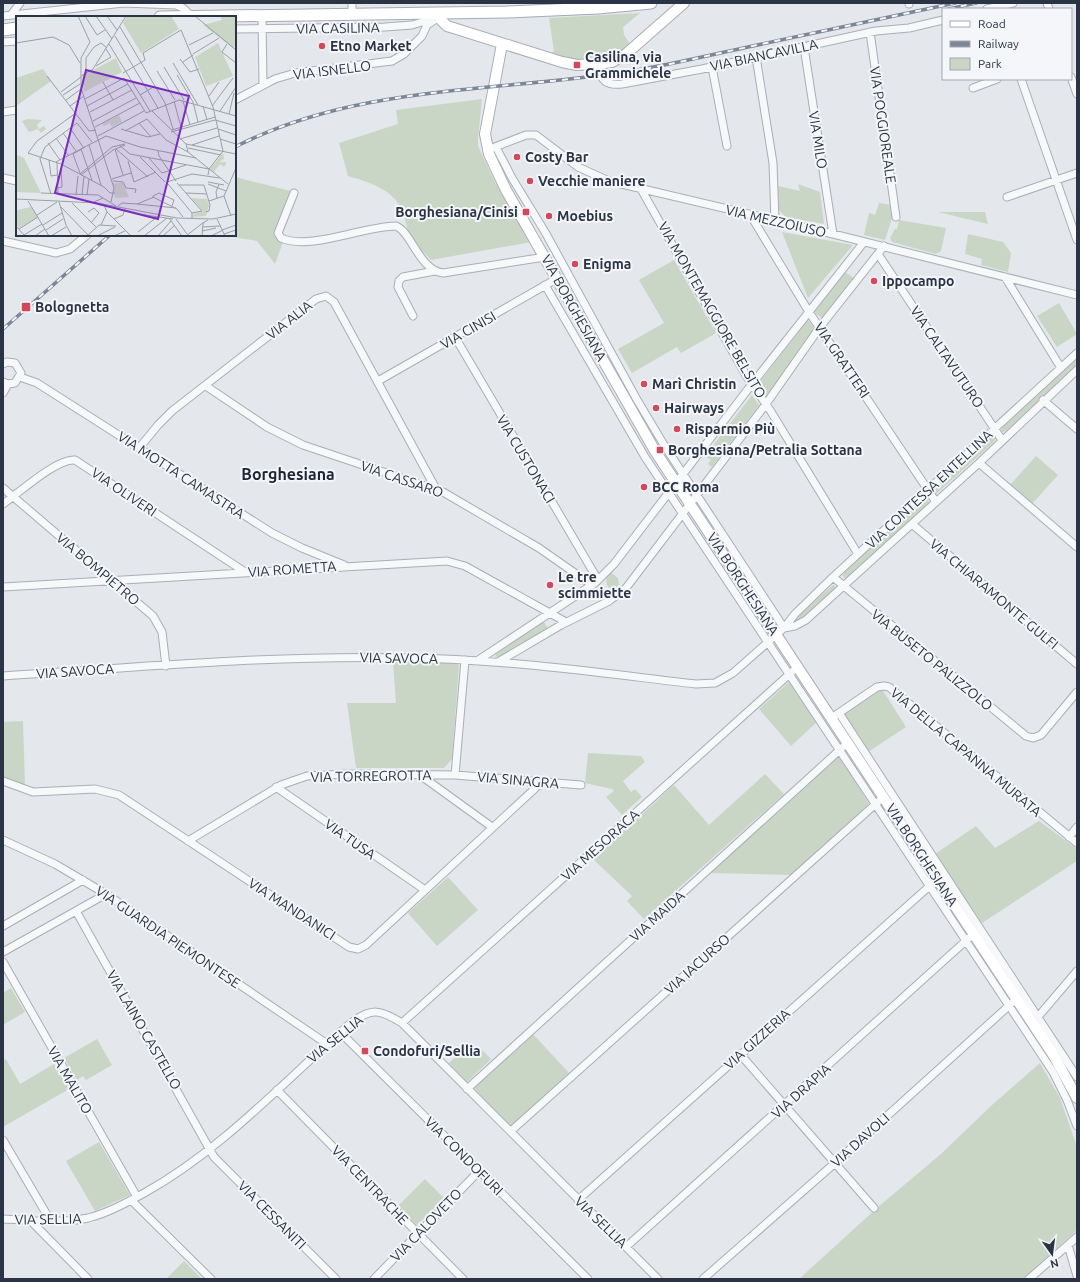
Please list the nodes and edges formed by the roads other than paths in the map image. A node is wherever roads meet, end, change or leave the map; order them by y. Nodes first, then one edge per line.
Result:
1 (20, 3) edge
2 (124, 3) edge
3 (651, 3) edge
4 (684, 3) edge
5 (1013, 3) edge
6 (565, 6) edge
7 (352, 8) edge
8 (991, 8) edge
9 (439, 15) junction
10 (7, 16) edge
11 (191, 16) edge
12 (236, 16) edge
13 (262, 16) junction
14 (942, 20) edge
15 (16, 28) edge
16 (262, 28) junction
17 (236, 29) edge
18 (3, 30) edge
19 (870, 32) junction
20 (16, 41) edge
21 (3, 42) edge
22 (502, 44) junction
23 (804, 47) junction
24 (756, 57) junction
25 (597, 64) junction
26 (712, 67) junction
27 (1072, 79) edge
28 (994, 80) edge
29 (1021, 80) edge
30 (263, 85) junction
31 (973, 88) dead end
32 (248, 92) junction
33 (236, 93) edge
34 (1077, 94) edge
35 (236, 99) edge
36 (16, 110) edge
37 (3, 112) edge
38 (727, 146) dead end
39 (492, 148) junction
40 (1077, 173) edge
41 (3, 178) edge
42 (512, 178) junction
43 (1056, 180) junction
44 (16, 181) edge
45 (503, 183) junction
46 (641, 189) junction
47 (294, 193) dead end
48 (1007, 197) dead end
49 (751, 216) junction
50 (896, 217) dead end
51 (775, 221) junction
52 (833, 234) junction
53 (86, 236) edge
54 (1077, 240) edge
55 (3, 241) edge
56 (864, 242) junction
57 (884, 246) junction
58 (878, 254) junction
59 (546, 257) junction
60 (435, 271) junction
61 (1005, 277) junction
62 (558, 278) junction
63 (546, 286) junction
64 (1077, 295) edge
65 (809, 312) junction
66 (413, 316) dead end
67 (820, 327) junction
68 (455, 337) junction
69 (1077, 352) edge
70 (3, 364) edge
71 (1061, 368) junction
72 (1077, 370) edge
73 (20, 377) junction
74 (378, 381) junction
75 (5, 383) edge
76 (752, 384) junction
77 (206, 386) junction
78 (3, 393) edge
79 (1043, 400) junction
80 (766, 404) junction
81 (995, 428) junction
82 (1077, 429) edge
83 (1002, 440) junction
84 (140, 447) junction
85 (979, 463) junction
86 (684, 475) junction
87 (677, 484) junction
88 (3, 488) edge
89 (436, 489) junction
90 (928, 490) junction
91 (670, 493) junction
92 (698, 495) junction
93 (13, 497) junction
94 (936, 502) junction
95 (3, 504) edge
96 (691, 504) junction
97 (684, 513) junction
98 (912, 524) junction
99 (1077, 547) edge
100 (858, 554) junction
101 (346, 566) junction
102 (245, 572) junction
103 (833, 577) junction
104 (111, 580) junction
105 (595, 582) junction
106 (3, 586) edge
107 (843, 586) junction
108 (549, 612) junction
109 (566, 622) junction
110 (776, 635) junction
111 (465, 660) junction
112 (477, 661) junction
113 (498, 662) junction
114 (1077, 664) edge
115 (166, 666) junction
116 (793, 670) junction
117 (3, 676) edge
118 (1077, 692) edge
119 (835, 716) junction
120 (844, 746) junction
121 (420, 775) junction
122 (455, 776) junction
123 (3, 782) edge
124 (542, 782) junction
125 (581, 785) dead end
126 (276, 788) junction
127 (880, 800) junction
128 (492, 827) junction
129 (1077, 827) edge
130 (1069, 837) junction
131 (3, 840) edge
132 (188, 841) junction
133 (1077, 843) edge
134 (938, 879) junction
135 (83, 880) junction
136 (930, 886) junction
137 (425, 890) junction
138 (106, 894) junction
139 (76, 911) junction
140 (3, 926) edge
141 (974, 934) junction
142 (965, 941) junction
143 (3, 952) edge
144 (3, 962) edge
145 (1077, 971) edge
146 (1013, 1002) junction
147 (1036, 1020) junction
148 (402, 1023) junction
149 (340, 1032) junction
150 (327, 1044) junction
151 (740, 1054) junction
152 (1057, 1070) junction
153 (1077, 1077) edge
154 (467, 1089) junction
155 (277, 1090) junction
156 (1077, 1098) edge
157 (785, 1106) junction
158 (1077, 1126) edge
159 (511, 1131) junction
160 (3, 1140) edge
161 (211, 1149) junction
162 (835, 1163) junction
163 (479, 1171) junction
164 (134, 1199) junction
165 (578, 1200) junction
166 (874, 1208) dead end
167 (3, 1219) edge
168 (30, 1220) junction
169 (50, 1220) junction
170 (418, 1234) junction
171 (1077, 1237) edge
172 (1068, 1245) junction
173 (626, 1247) junction
174 (1077, 1276) edge
175 (88, 1279) edge
176 (211, 1279) edge
177 (336, 1279) edge
178 (374, 1279) edge
179 (463, 1279) edge
180 (588, 1279) edge
181 (658, 1279) edge
182 (703, 1279) edge
183 (1029, 1279) edge

1 - 10 street
2 - 10 street
2 - 11 street
3 - 6 main road, VIA CASILINA
4 - 25 street
5 - 8 street
6 - 9 main road, VIA CASILINA
7 - 9 main road, VIA CASILINA
7 - 13 main road, VIA CASILINA
9 - 16 street, VIA CASILINA
9 - 22 street
9 - 30 street, VIA ISNELLO
12 - 13 main road, VIA CASILINA
13 - 16 street
14 - 19 street, VIA BIANCAVILLA
15 - 18 main road
16 - 17 street, VIA CASILINA
16 - 30 street
19 - 23 street, VIA BIANCAVILLA
19 - 50 street, VIA POGGIOREALE
20 - 21 street
22 - 25 street
22 - 39 street, VIA BORGHESIANA
23 - 24 street, VIA BIANCAVILLA
23 - 52 street, VIA MILO
24 - 26 street, VIA BIANCAVILLA
24 - 51 street
25 - 26 street, VIA BIANCAVILLA
26 - 38 street
27 - 34 street
28 - 31 street
29 - 43 street
30 - 32 street, VIA ISNELLO
32 - 33 street
32 - 35 street, VIA ISNELLO
36 - 37 street
39 - 42 street, VIA BORGHESIANA
39 - 45 street, VIA BORGHESIANA
39 - 46 street, VIA MEZZOIUSO
40 - 43 street
41 - 44 street
42 - 45 street
42 - 86 street, VIA BORGHESIANA
43 - 48 street
43 - 54 street
45 - 59 street, VIA BORGHESIANA
46 - 49 street, VIA MEZZOIUSO
46 - 76 street, VIA MONTEMAGGIORE BELSITO
47 - 60 street
49 - 51 street, VIA MEZZOIUSO
49 - 65 street, VIA GRATTERI
51 - 52 street, VIA MEZZOIUSO
52 - 56 street, VIA MEZZOIUSO
53 - 55 street
56 - 57 street, VIA MEZZOIUSO
56 - 65 street
57 - 58 street
57 - 61 street, VIA MEZZOIUSO
58 - 67 street
58 - 81 street, VIA CALTAVUTURO
59 - 60 street
59 - 62 street, VIA BORGHESIANA
60 - 66 street
61 - 64 street, VIA MEZZOIUSO
61 - 71 street
62 - 63 street, VIA CINISI
62 - 87 street, VIA BORGHESIANA
63 - 68 street, VIA CINISI
63 - 91 street, VIA BORGHESIANA
65 - 67 street, VIA GRATTERI
65 - 76 street
67 - 80 street
67 - 90 street, VIA GRATTERI
68 - 74 street, VIA CINISI
68 - 105 street, VIA CUSTONACI
69 - 71 street, VIA CONTESSA ENTELLINA
70 - 73 street
71 - 81 street, VIA CONTESSA ENTELLINA
72 - 79 street, VIA CONTESSA ENTELLINA
73 - 75 street
73 - 84 street, VIA MOTTA CAMASTRA
74 - 77 street, VIA ALIA
74 - 89 street, VIA ALIA
75 - 78 street
76 - 80 street, VIA MONTEMAGGIORE BELSITO
76 - 86 street
77 - 84 street, VIA ALIA
77 - 89 street, VIA CASSARO
79 - 82 street
79 - 83 street, VIA CONTESSA ENTELLINA
80 - 92 street
80 - 100 street, VIA MONTEMAGGIORE BELSITO
81 - 83 street, VIA CALTAVUTURO
81 - 90 street, VIA CONTESSA ENTELLINA
83 - 85 street, VIA CONTESSA ENTELLINA
84 - 101 street, VIA MOTTA CAMASTRA
85 - 94 street, VIA CONTESSA ENTELLINA
85 - 99 street
86 - 87 street
86 - 92 street, VIA BORGHESIANA
87 - 91 street
87 - 96 street, VIA BORGHESIANA
88 - 93 street, VIA BOMPIETRO
89 - 105 street, VIA CASSARO
90 - 94 street, VIA GRATTERI
90 - 100 street, VIA CONTESSA ENTELLINA
91 - 97 street, VIA BORGHESIANA
91 - 105 street
92 - 96 street
92 - 110 street, VIA BORGHESIANA
93 - 95 street, VIA OLIVERI
93 - 102 street, VIA OLIVERI
93 - 104 street, VIA BOMPIETRO
94 - 98 street, VIA CONTESSA ENTELLINA
96 - 97 street
96 - 110 street, VIA BORGHESIANA
97 - 109 street
97 - 110 street, VIA BORGHESIANA
98 - 107 street, VIA CONTESSA ENTELLINA
98 - 114 street, VIA CHIARAMONTE GULFI
100 - 103 street, VIA CONTESSA ENTELLINA
101 - 102 street, VIA ROMETTA
101 - 108 street, VIA ROMETTA
102 - 104 street, VIA ROMETTA
103 - 107 street, VIA BUSETO PALIZZOLO
103 - 110 street, VIA CONTESSA ENTELLINA
104 - 106 street, VIA ROMETTA
104 - 115 street, VIA BOMPIETRO
105 - 108 street
107 - 110 street, VIA CONTESSA ENTELLINA
107 - 118 street, VIA BUSETO PALIZZOLO
108 - 109 street, VIA ROMETTA
108 - 112 street
109 - 113 street
110 - 113 street, VIA SAVOCA
110 - 116 street, VIA BORGHESIANA
111 - 112 street, VIA SAVOCA
111 - 115 street, VIA SAVOCA
111 - 122 street
112 - 113 street, VIA SAVOCA
115 - 117 street, VIA SAVOCA
116 - 119 street, VIA BORGHESIANA
116 - 120 street, VIA BORGHESIANA
116 - 148 street, VIA MESORACA
119 - 120 street, VIA BORGHESIANA
119 - 130 street, VIA DELLA CAPANNA MURATA
119 - 147 street, VIA BORGHESIANA
120 - 127 street, VIA BORGHESIANA
120 - 154 street, VIA MAIDA
121 - 122 street, VIA TORREGROTTA
121 - 126 street, VIA TORREGROTTA
121 - 128 street
122 - 124 street, VIA SINAGRA
123 - 132 street, VIA MANDANICI
124 - 125 street, VIA SINAGRA
124 - 128 street, VIA MANDANICI
126 - 132 street, VIA TORREGROTTA
126 - 137 street, VIA TUSA
127 - 134 street, VIA BORGHESIANA
127 - 136 street, VIA BORGHESIANA
127 - 159 street, VIA IACURSO
128 - 137 street, VIA MANDANICI
129 - 130 street
130 - 133 street, VIA DELLA CAPANNA MURATA
131 - 135 street, VIA GUARDIA PIEMONTESE
132 - 137 street, VIA MANDANICI
134 - 136 street, VIA GIZZERIA
134 - 141 street, VIA BORGHESIANA
135 - 138 street, VIA GUARDIA PIEMONTESE
135 - 140 street
136 - 142 street, VIA BORGHESIANA
136 - 151 street, VIA GIZZERIA
138 - 139 street
138 - 150 street, VIA GUARDIA PIEMONTESE
139 - 143 street
139 - 161 street, VIA LAINO CASTELLO
141 - 142 street, VIA DRAPIA
141 - 146 street, VIA BORGHESIANA
142 - 146 street, VIA BORGHESIANA
142 - 157 street, VIA DRAPIA
144 - 164 street, VIA MALITO
145 - 147 street
146 - 147 street, VIA BORGHESIANA
146 - 152 street, VIA BORGHESIANA
146 - 162 street, VIA DAVOLI
147 - 152 street, VIA BORGHESIANA
147 - 153 street, VIA BORGHESIANA
148 - 149 street, VIA SELLIA
148 - 154 street, VIA SELLIA
149 - 150 street, VIA SELLIA
149 - 163 street, VIA CONDOFURI
150 - 155 street, VIA SELLIA
151 - 157 street
151 - 165 street, VIA GIZZERIA
152 - 156 street, VIA BORGHESIANA
152 - 158 street, VIA BORGHESIANA
154 - 159 street, VIA SELLIA
155 - 161 street, VIA SELLIA
155 - 170 street, VIA CENTRACHE
157 - 162 street
157 - 173 street, VIA DRAPIA
159 - 165 street, VIA SELLIA
160 - 169 street
161 - 164 street, VIA SELLIA
161 - 177 street, VIA CESSANITI
162 - 166 street
162 - 182 street, VIA DAVOLI
163 - 170 street, VIA CALOVETO
163 - 180 street, VIA CONDOFURI
164 - 169 street, VIA SELLIA
164 - 176 street, VIA MALITO
165 - 173 street, VIA SELLIA
167 - 168 street, VIA SELLIA
168 - 169 street, VIA SELLIA
168 - 175 street
170 - 178 street, VIA CALOVETO
170 - 179 street, VIA CENTRACHE
171 - 172 street
172 - 174 street
172 - 183 street
173 - 181 street, VIA SELLIA

